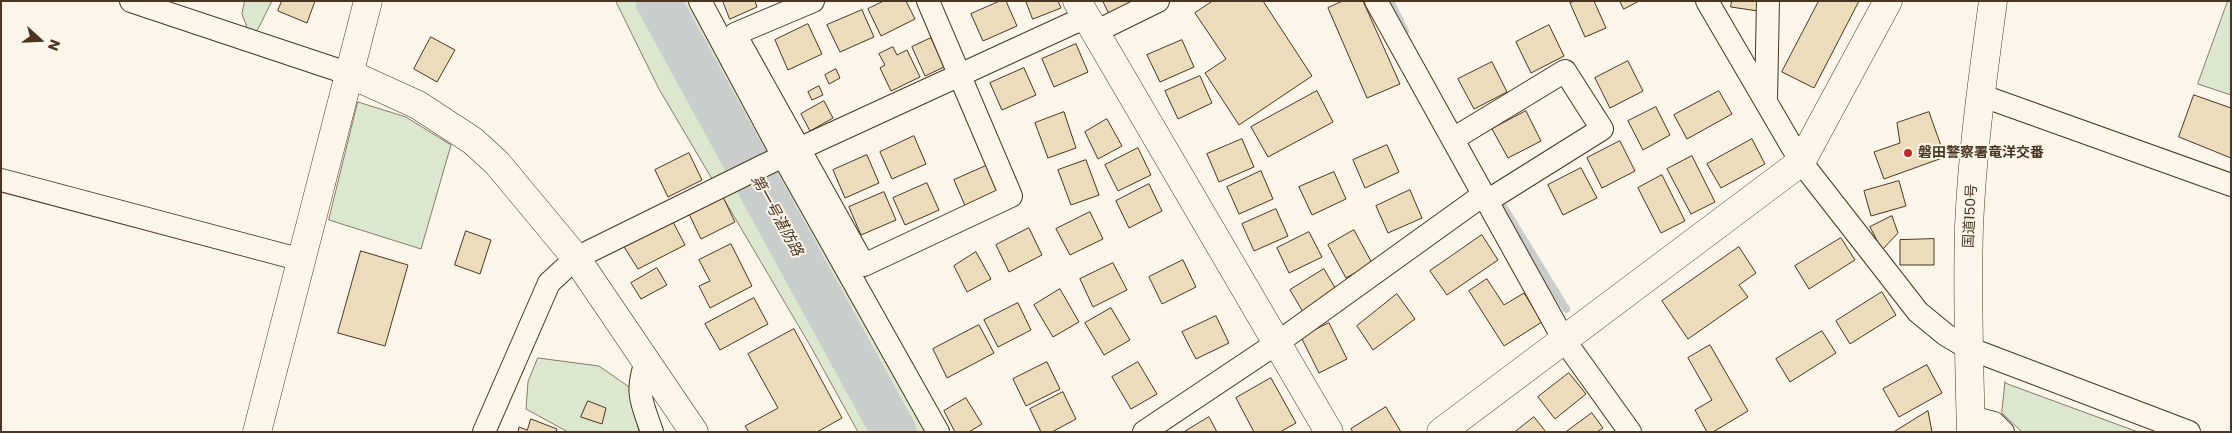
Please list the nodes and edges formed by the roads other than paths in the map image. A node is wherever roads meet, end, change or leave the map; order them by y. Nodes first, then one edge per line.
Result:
1 (368, 1) edge
2 (700, 1) edge
3 (813, 1) edge
4 (928, 1) edge
5 (1158, 1) edge
6 (1376, 1) edge
7 (1707, 1) edge
8 (1768, 1) edge
9 (1888, 1) edge
10 (1993, 1) edge
11 (132, 2) edge
12 (1086, 17) edge
13 (350, 74) junction
14 (961, 74) junction
15 (1980, 95) junction
16 (1766, 101) junction
17 (1457, 136) junction
18 (786, 155) junction
19 (1801, 162) junction
20 (1, 180) edge
21 (2231, 185) edge
22 (1490, 197) junction
23 (576, 258) junction
24 (302, 260) junction
25 (1564, 340) junction
26 (1277, 343) junction
27 (1968, 348) junction
28 (646, 362) junction
29 (1971, 425) edge
30 (257, 432) edge
31 (484, 432) edge
32 (652, 432) edge
33 (694, 432) edge
34 (938, 432) edge
35 (1144, 432) edge
36 (1329, 432) edge
37 (1441, 432) edge
38 (1630, 432) edge
39 (2003, 432) edge
40 (2189, 432) edge

1 - 13 main road
2 - 18 street
3 - 18 street
4 - 14 street
5 - 12 street
6 - 17 street
7 - 16 street
8 - 16 street
9 - 19 main road
10 - 15 main road, 国道150号
11 - 13 street
12 - 14 street
12 - 26 main road
13 - 23 main road
13 - 24 main road
14 - 18 street
14 - 18 street
15 - 21 street
15 - 27 main road, 国道150号
16 - 19 street
17 - 22 street
17 - 22 street
18 - 23 street
18 - 34 street
19 - 25 main road
19 - 27 street
20 - 24 street
22 - 25 street
22 - 26 street
23 - 28 main road
23 - 31 street
24 - 30 main road
25 - 37 main road
25 - 38 street
26 - 35 street
26 - 36 main road
27 - 29 main road, 国道150号
27 - 40 street
28 - 32 street
28 - 33 main road
29 - 39 street

